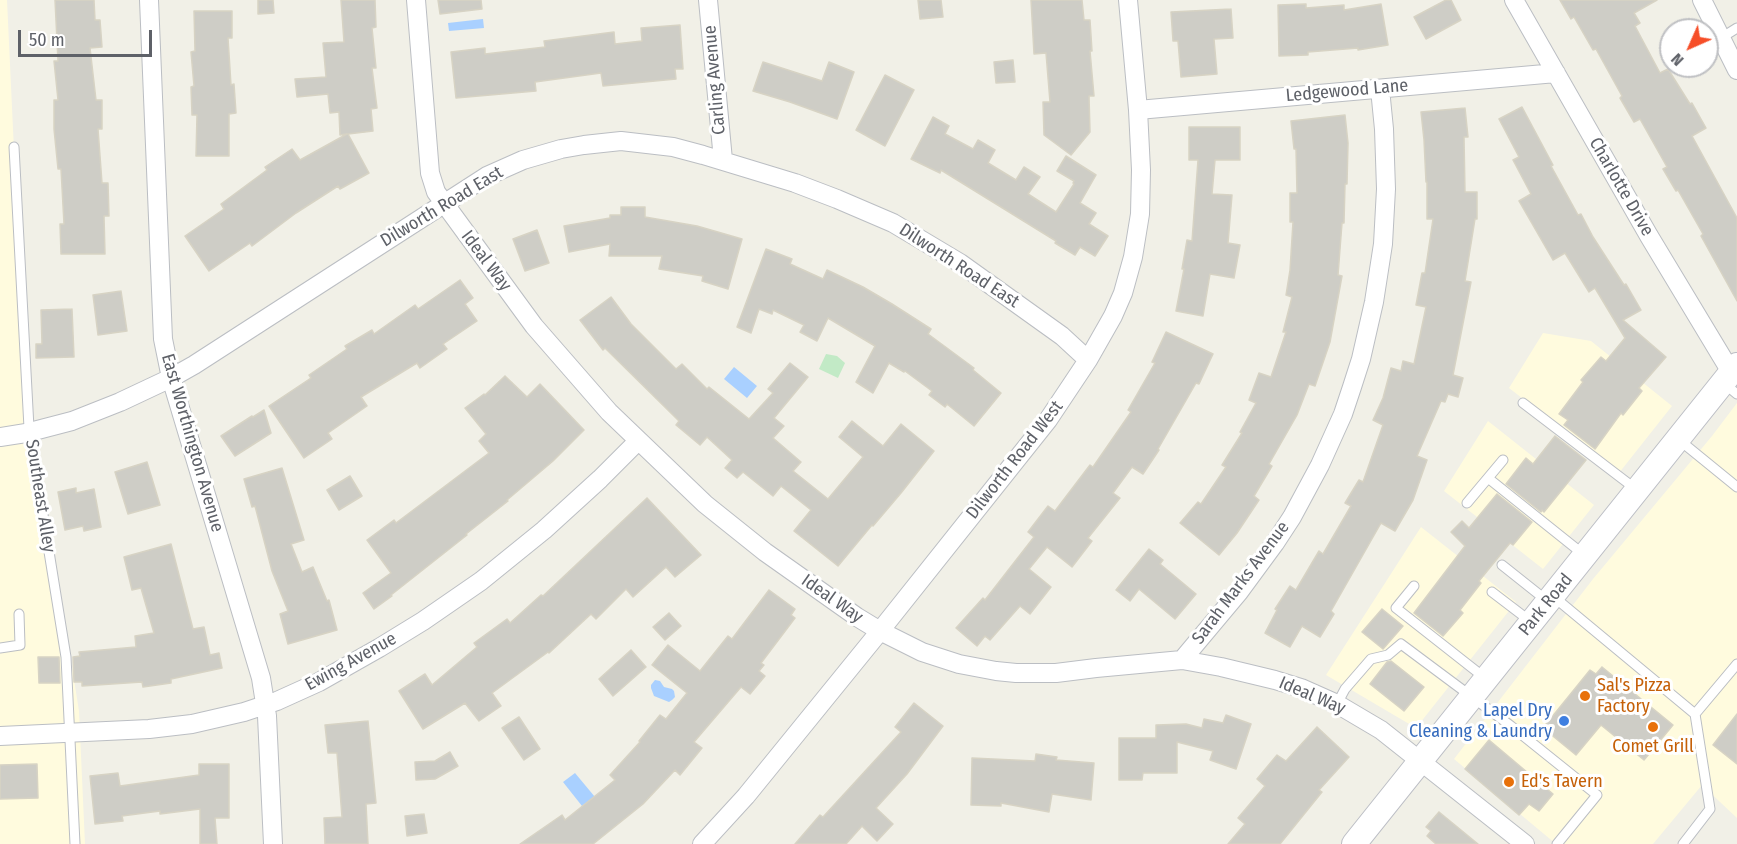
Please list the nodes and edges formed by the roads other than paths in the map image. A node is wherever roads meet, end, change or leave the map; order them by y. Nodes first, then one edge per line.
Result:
1 (149, 0) edge
2 (416, 0) edge
3 (708, 0) edge
4 (1128, 0) edge
5 (1514, 0) edge
6 (1702, 0) edge
7 (1737, 28) edge
8 (1721, 38) junction
9 (1737, 70) edge
10 (1556, 73) junction
11 (1380, 89) junction
12 (1138, 110) junction
13 (14, 147) dead end
14 (723, 160) junction
15 (443, 203) junction
16 (1088, 360) junction
17 (171, 378) junction
18 (1732, 379) edge
19 (1523, 403) dead end
20 (30, 432) junction
21 (0, 437) edge
22 (1678, 439) junction
23 (638, 441) junction
24 (1503, 460) dead end
25 (1488, 478) junction
26 (1737, 487) edge
27 (1637, 490) junction
28 (1467, 503) dead end
29 (1585, 555) junction
30 (1502, 565) dead end
31 (1414, 586) dead end
32 (1492, 592) dead end
33 (1550, 599) junction
34 (19, 614) dead end
35 (1532, 623) junction
36 (880, 631) junction
37 (0, 648) edge
38 (1182, 660) junction
39 (1737, 664) edge
40 (1479, 689) junction
41 (1337, 704) junction
42 (266, 705) junction
43 (1695, 714) junction
44 (70, 733) junction
45 (0, 736) edge
46 (1421, 762) junction
47 (75, 844) edge
48 (273, 844) edge
49 (702, 844) edge
50 (1354, 844) edge
51 (1525, 844) edge
52 (1557, 844) edge
53 (1683, 844) edge

1 - 17 street, East Worthington Avenue
2 - 15 street, Ideal Way
3 - 14 street, Carling Avenue
4 - 12 street, Dilworth Road West
5 - 10 street, Charlotte Drive
6 - 8 street
7 - 8 lane
8 - 9 street
10 - 11 street, Ledgewood Lane
10 - 18 street, Charlotte Drive
11 - 12 street, Ledgewood Lane
11 - 38 street, Sarah Marks Avenue
12 - 16 street, Dilworth Road West
13 - 20 lane, Southeast Alley
14 - 15 street, Dilworth Road East
14 - 16 street, Dilworth Road East
15 - 17 street, Dilworth Road East
15 - 23 street, Ideal Way
16 - 36 street, Dilworth Road West
17 - 20 street, Dilworth Road East
17 - 42 street, East Worthington Avenue
18 - 22 street, Park Road
19 - 27 lane
20 - 21 street, Dilworth Road East
20 - 44 lane, Southeast Alley
22 - 26 lane
22 - 27 street, Park Road
23 - 36 street, Ideal Way
23 - 42 street, Ewing Avenue
24 - 25 lane
25 - 28 lane
25 - 29 lane
27 - 29 street, Park Road
29 - 33 street, Park Road
30 - 33 lane
31 - 40 lane
32 - 35 lane
33 - 35 street, Park Road
33 - 43 lane
34 - 37 lane
35 - 40 street, Park Road
36 - 38 street, Ideal Way
36 - 49 street, Dilworth Road West
38 - 41 street, Ideal Way
39 - 43 lane
40 - 41 lane
40 - 46 street, Park Road
40 - 52 lane
41 - 46 street, Ideal Way
42 - 44 street, Ewing Avenue
42 - 48 street, East Worthington Avenue
43 - 53 lane
44 - 45 street, Ewing Avenue
44 - 47 lane, Southeast Alley
46 - 50 street, Park Road
46 - 51 street, Ideal Way

